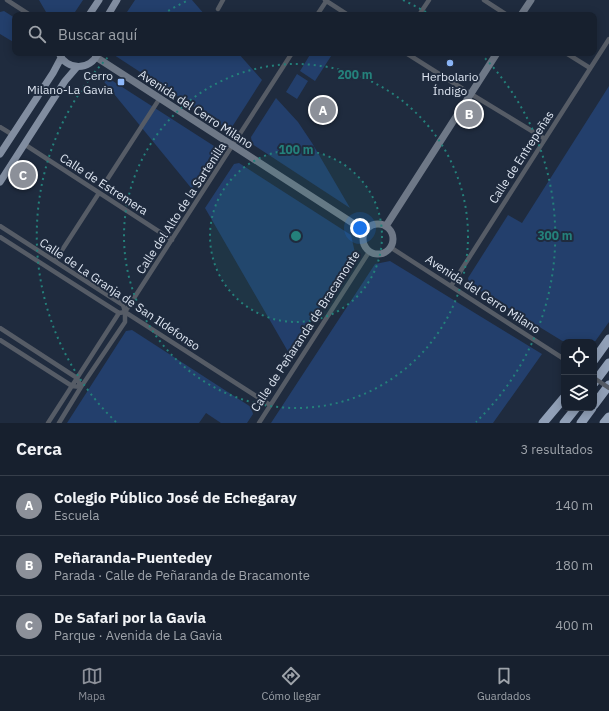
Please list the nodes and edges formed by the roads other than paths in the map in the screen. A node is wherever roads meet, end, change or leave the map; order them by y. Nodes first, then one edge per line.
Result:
1 (7, 0) edge
2 (99, 0) edge
3 (117, 0) edge
4 (223, 0) edge
5 (326, 0) edge
6 (429, 0) edge
7 (484, 0) edge
8 (531, 0) edge
9 (218, 9) dead end
10 (25, 12) edge
11 (91, 12) edge
12 (110, 12) edge
13 (319, 12) edge
14 (344, 12) edge
15 (421, 12) edge
16 (502, 12) edge
17 (524, 12) edge
18 (609, 39) edge
19 (60, 56) edge
20 (61, 56) edge
21 (96, 56) edge
22 (98, 56) edge
23 (290, 56) edge
24 (411, 56) edge
25 (495, 56) edge
26 (571, 56) edge
27 (77, 67) junction
28 (590, 68) junction
29 (471, 94) junction
30 (160, 98) junction
31 (0, 127) edge
32 (12, 136) junction
33 (545, 138) junction
34 (24, 144) junction
35 (233, 146) junction
36 (0, 154) edge
37 (0, 182) edge
38 (103, 186) dead end
39 (99, 193) junction
40 (0, 226) edge
41 (386, 226) junction
42 (365, 231) junction
43 (0, 237) edge
44 (172, 240) junction
45 (390, 247) junction
46 (370, 252) junction
47 (55, 261) junction
48 (451, 286) junction
49 (125, 312) junction
50 (119, 313) junction
51 (0, 328) edge
52 (609, 339) edge
53 (0, 340) edge
54 (597, 356) edge
55 (561, 358) edge
56 (609, 363) edge
57 (77, 378) junction
58 (597, 379) edge
59 (597, 380) edge
60 (72, 386) junction
61 (81, 387) junction
62 (609, 387) edge
63 (597, 401) edge
64 (561, 402) edge
65 (270, 405) junction
66 (574, 411) edge
67 (590, 411) edge
68 (609, 417) edge
69 (48, 423) edge
70 (59, 423) edge
71 (259, 423) edge
72 (543, 423) edge
73 (565, 423) edge
74 (581, 423) edge
75 (604, 423) edge

1 - 10 street
2 - 11 main road
3 - 12 main road
4 - 9 street
5 - 13 street
5 - 14 street
6 - 15 street
7 - 16 street
8 - 17 main road
18 - 28 street, Calle de Entrepeñas
19 - 32 main road
20 - 27 main road
21 - 27 main road
22 - 30 main road, Avenida del Cerro Milano
23 - 35 street, Calle del Alto de la Sartenilla
24 - 29 street
25 - 29 main road
26 - 28 street
27 - 34 main road
28 - 33 street, Calle de Entrepeñas
29 - 33 street
29 - 41 main road
30 - 35 main road, Avenida del Cerro Milano
30 - 38 street
31 - 32 street
32 - 36 main road
33 - 48 street, Calle de Entrepeñas
34 - 37 main road
34 - 39 street, Calle de Estremera
35 - 42 main road, Avenida del Cerro Milano
35 - 44 street, Calle del Alto de la Sartenilla
39 - 44 street, Calle de Estremera
39 - 47 street
40 - 47 street, Calle de La Granja de San Ildefonso
41 - 42 main road
41 - 45 main road
42 - 46 main road
43 - 50 street, Calle de La Granja de San Ildefonso
44 - 49 street, Calle del Alto de la Sartenilla
45 - 46 main road
45 - 48 street, Avenida del Cerro Milano
46 - 65 street, Calle de Peñaranda de Bracamonte
47 - 49 street, Calle de La Granja de San Ildefonso
48 - 55 street, Avenida del Cerro Milano
49 - 50 street
49 - 61 street, Calle del Alto de la Sartenilla
49 - 65 street, Calle de La Granja de San Ildefonso
50 - 57 street
51 - 57 street
52 - 54 highway
53 - 60 street
56 - 58 highway
57 - 60 street
57 - 61 street
59 - 62 street, bridge
60 - 61 street
60 - 69 street
61 - 70 street, Calle del Alto de la Sartenilla
62 - 63 highway
64 - 72 highway
65 - 71 street, Calle de Peñaranda de Bracamonte
66 - 73 highway
67 - 74 highway
68 - 75 highway

